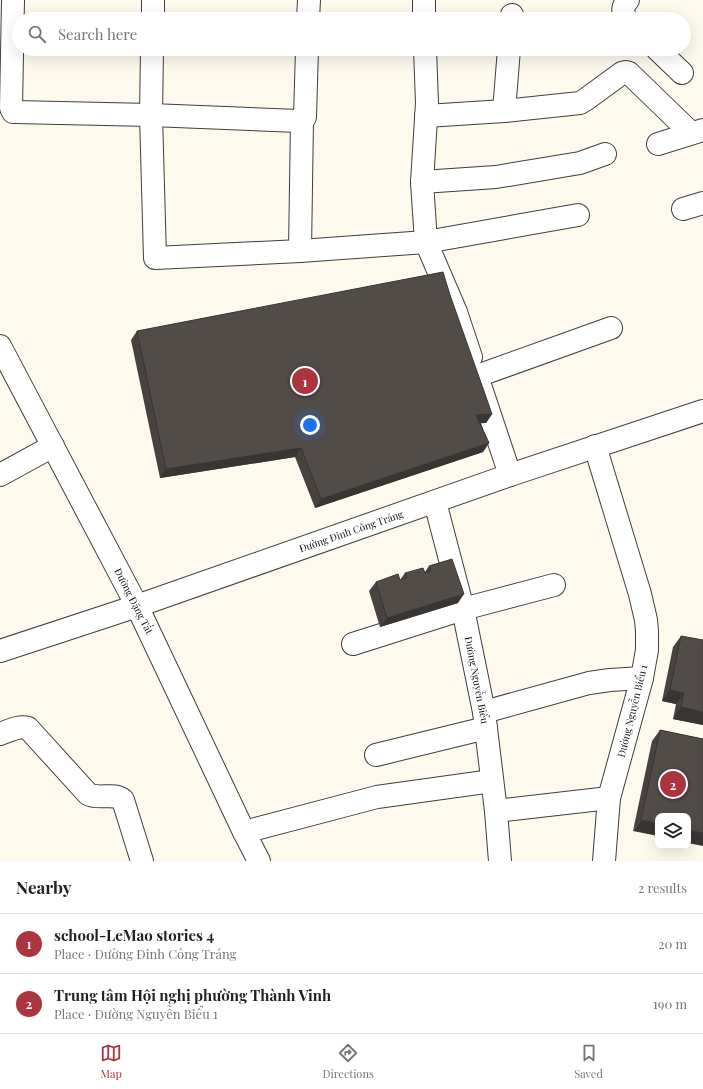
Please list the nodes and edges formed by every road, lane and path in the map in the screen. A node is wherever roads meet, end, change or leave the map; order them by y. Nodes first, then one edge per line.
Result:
1 (13, 0) edge
2 (153, 0) edge
3 (309, 0) edge
4 (424, 0) edge
5 (628, 0) edge
6 (13, 12) edge
7 (153, 12) edge
8 (308, 12) edge
9 (424, 12) edge
10 (623, 12) edge
11 (12, 54) edge
12 (152, 56) edge
13 (307, 56) edge
14 (425, 56) edge
15 (508, 56) edge
16 (664, 56) edge
17 (682, 73) dead end
18 (504, 111) junction
19 (150, 115) junction
20 (426, 116) junction
21 (302, 120) junction
22 (697, 131) edge
23 (658, 144) dead end
24 (605, 154) dead end
25 (422, 182) junction
26 (578, 215) dead end
27 (426, 242) junction
28 (300, 251) junction
29 (611, 328) dead end
30 (0, 346) edge
31 (477, 376) junction
32 (703, 411) edge
33 (53, 446) junction
34 (595, 446) junction
35 (0, 475) edge
36 (510, 476) junction
37 (435, 502) junction
38 (554, 585) dead end
39 (137, 606) junction
40 (463, 609) junction
41 (354, 644) dead end
42 (0, 651) edge
43 (642, 678) junction
44 (485, 720) junction
45 (0, 734) edge
46 (376, 755) dead end
47 (492, 781) junction
48 (609, 798) junction
49 (496, 811) junction
50 (244, 832) junction
51 (142, 861) edge
52 (259, 861) edge
53 (500, 861) edge
54 (604, 861) edge

1 - 6 street
2 - 7 street
3 - 8 street
4 - 9 street
5 - 10 street
11 - 19 street
12 - 19 street
13 - 21 street
14 - 20 street
15 - 18 street
16 - 17 street
18 - 20 street
18 - 22 street
19 - 21 street
19 - 28 street
20 - 25 street
21 - 28 street
22 - 23 street
24 - 25 street
25 - 27 street
26 - 27 street
27 - 28 street
27 - 31 street
29 - 31 street
30 - 33 street, Đường Đặng Tất
31 - 36 street
32 - 34 street, Đường Đinh Công Tráng
33 - 35 street
33 - 39 street, Đường Đặng Tất
34 - 36 street, Đường Đinh Công Tráng
34 - 43 street, Đường Nguyễn Biểu 1
36 - 37 street, Đường Đinh Công Tráng
37 - 39 street, Đường Đinh Công Tráng
37 - 40 street, Đường Nguyễn Biểu
38 - 40 street
39 - 42 street, Đường Đinh Công Tráng
39 - 50 street, Đường Đặng Tất
40 - 41 street
40 - 44 street, Đường Nguyễn Biểu
43 - 44 street
43 - 48 street, Đường Nguyễn Biểu 1
44 - 46 street
44 - 47 street, Đường Nguyễn Biểu
45 - 51 street
47 - 49 street, Đường Nguyễn Biểu
47 - 50 street
48 - 49 street
48 - 54 street, Đường Nguyễn Biểu 1
49 - 53 street, Đường Nguyễn Biểu
50 - 52 street, Đường Đặng Tất

